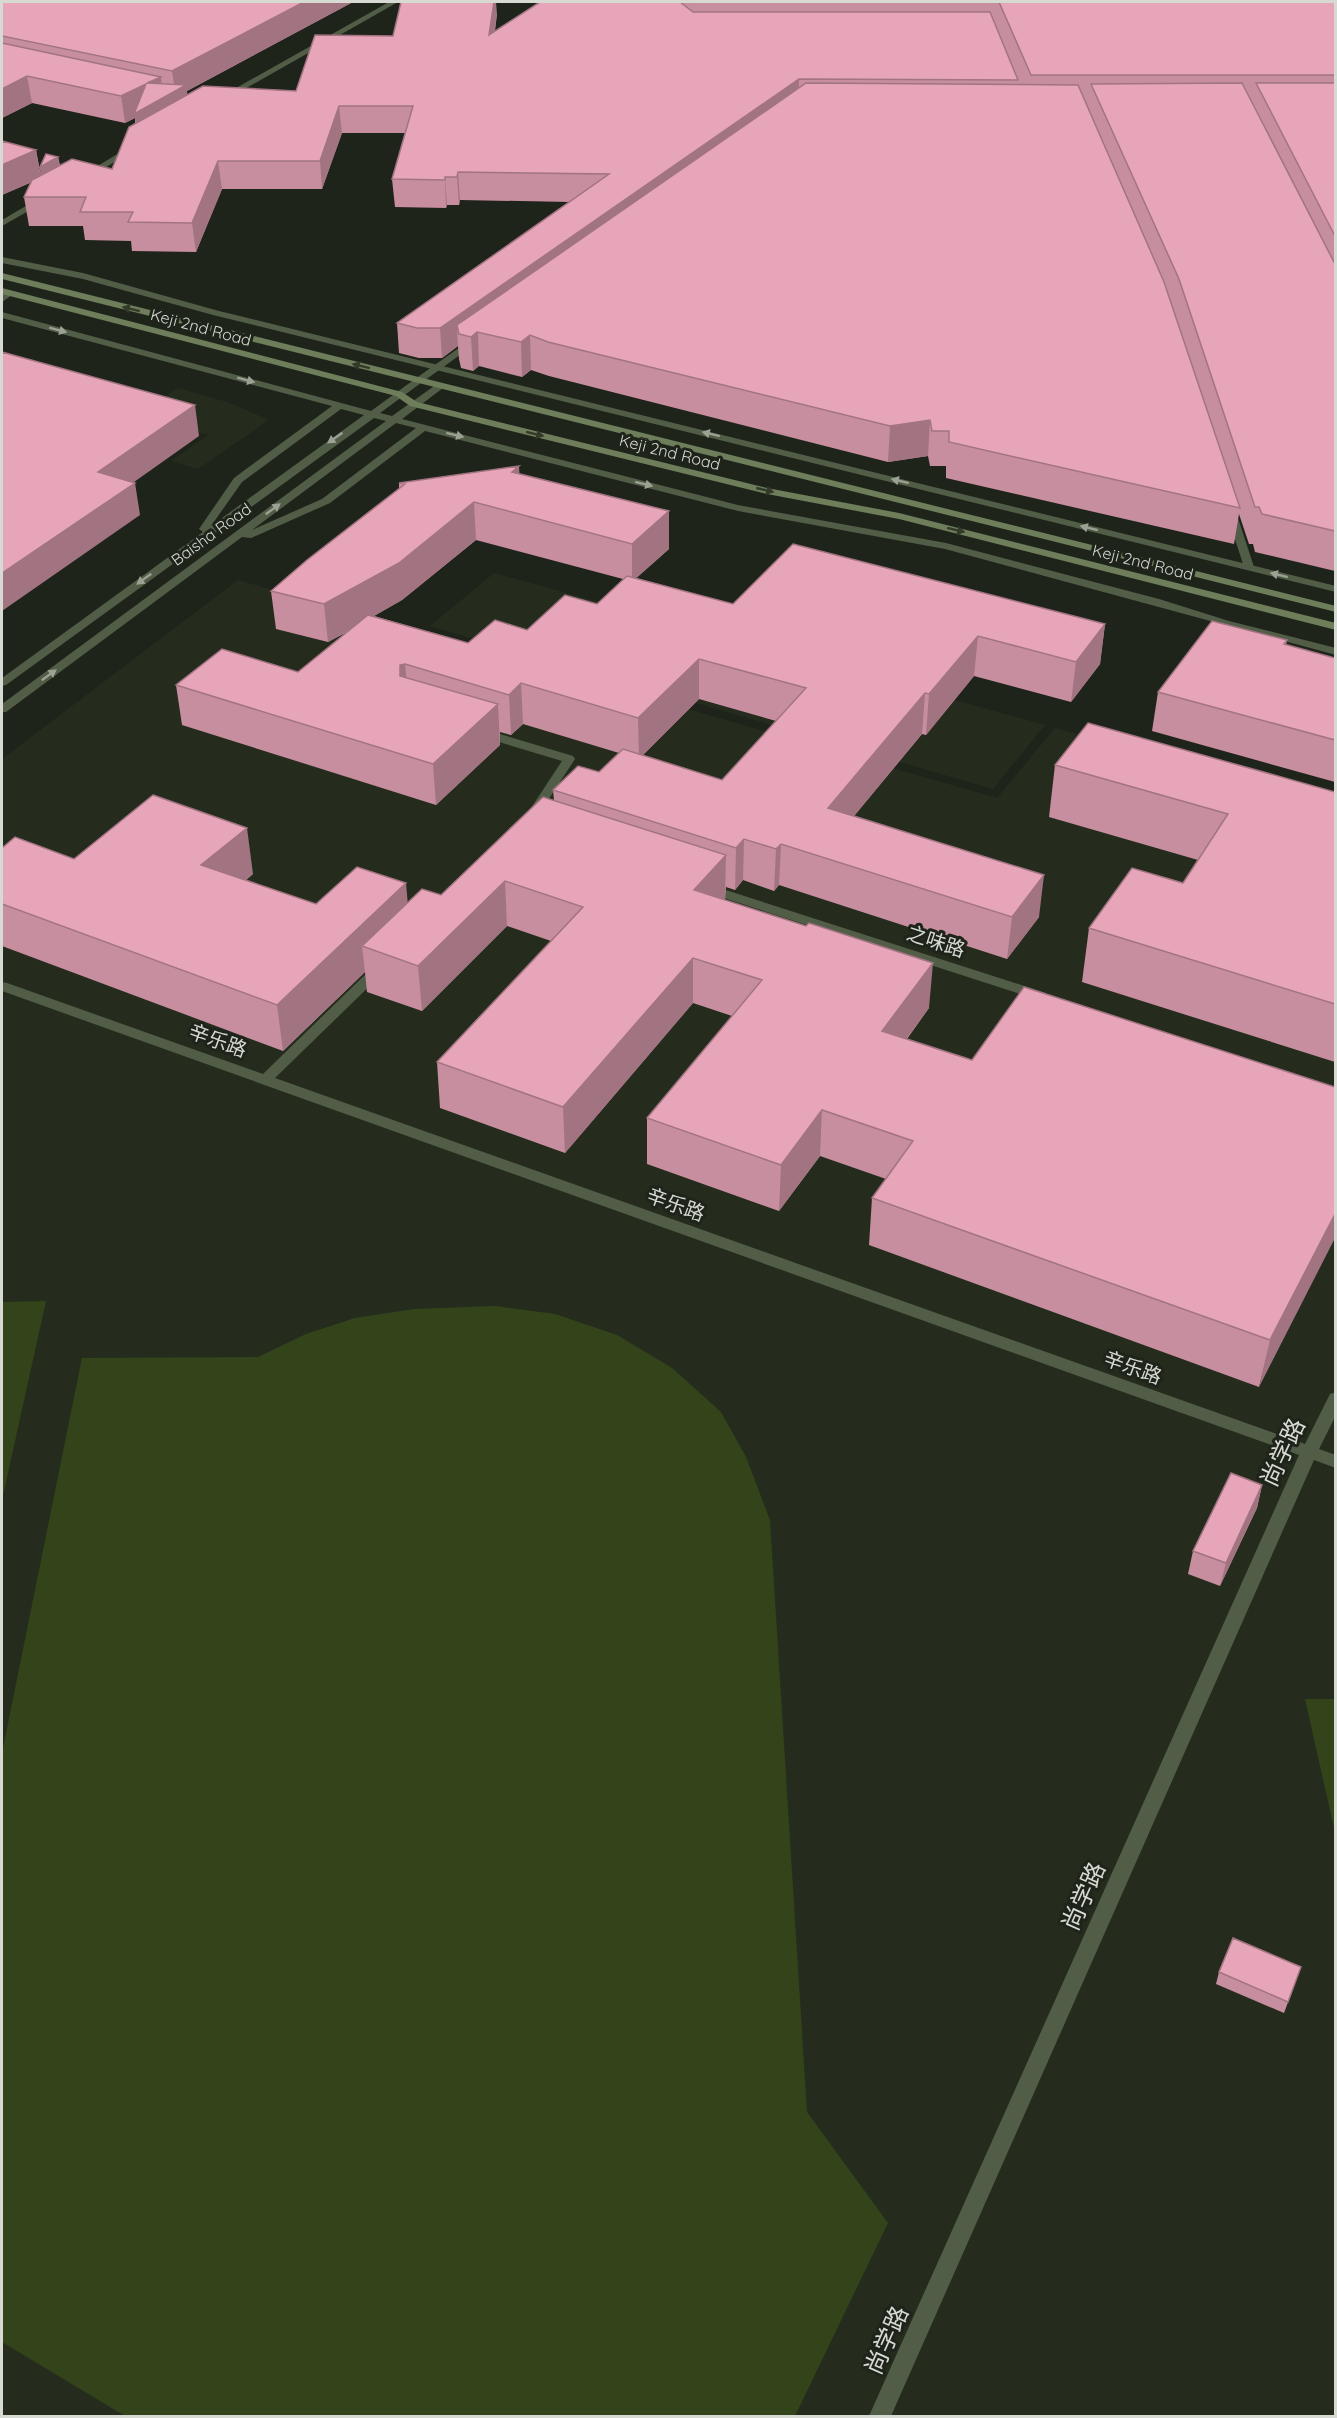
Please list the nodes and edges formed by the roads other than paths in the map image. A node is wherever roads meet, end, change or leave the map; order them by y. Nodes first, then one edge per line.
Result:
1 (394, 2) edge
2 (218, 100) edge
3 (136, 147) edge
4 (74, 182) edge
5 (53, 194) edge
6 (2, 223) edge
7 (2, 260) edge
8 (2, 276) edge
9 (4, 294) edge
10 (2, 315) edge
11 (486, 333) edge
12 (438, 367) junction
13 (418, 381) junction
14 (440, 386) junction
15 (399, 394) junction
16 (414, 404) junction
17 (340, 405) junction
18 (371, 414) junction
19 (394, 419) junction
20 (424, 427) junction
21 (1227, 501) edge
22 (195, 541) junction
23 (219, 548) junction
24 (1249, 567) junction
25 (1335, 589) edge
26 (1335, 609) edge
27 (1335, 627) edge
28 (1335, 652) edge
29 (2, 683) edge
30 (2, 709) edge
31 (472, 730) edge
32 (524, 828) edge
33 (693, 883) edge
34 (390, 958) edge
35 (2, 986) edge
36 (1054, 1000) edge
37 (265, 1080) junction
38 (1335, 1398) edge
39 (1309, 1452) junction
40 (1335, 1462) edge
41 (880, 2416) edge

1 - 2 street
3 - 4 street
5 - 6 street
7 - 12 street
13 -> 8 main road, Keji 2nd Road
9 - 15 main road, Keji 2nd Road
10 -> 17 street
11 - 12 street, Baisha Road
12 - 13 street, Baisha Road
24 -> 12 street
13 - 14 main road, Keji 2nd Road
13 - 15 street, Baisha Road
14 - 16 street, Baisha Road
14 - 26 main road, Keji 2nd Road
15 - 16 main road, Keji 2nd Road
15 - 18 street, Baisha Road
16 - 19 street, Baisha Road
16 -> 27 main road, Keji 2nd Road
17 - 18 street
17 - 22 street
18 - 19 street
18 -> 22 street, Baisha Road
19 - 20 street
23 -> 19 street, Baisha Road
20 - 23 street
20 -> 28 street
21 - 24 street
22 -> 29 street, Baisha Road
30 -> 23 street, Baisha Road
25 -> 24 street
31 - 32 street
33 - 36 street, 之味路
34 - 37 street
35 - 37 street, 辛乐路
37 - 39 street, 辛乐路
38 - 39 street, 尚学路
39 - 40 street, 辛乐路
39 - 41 street, 尚学路

